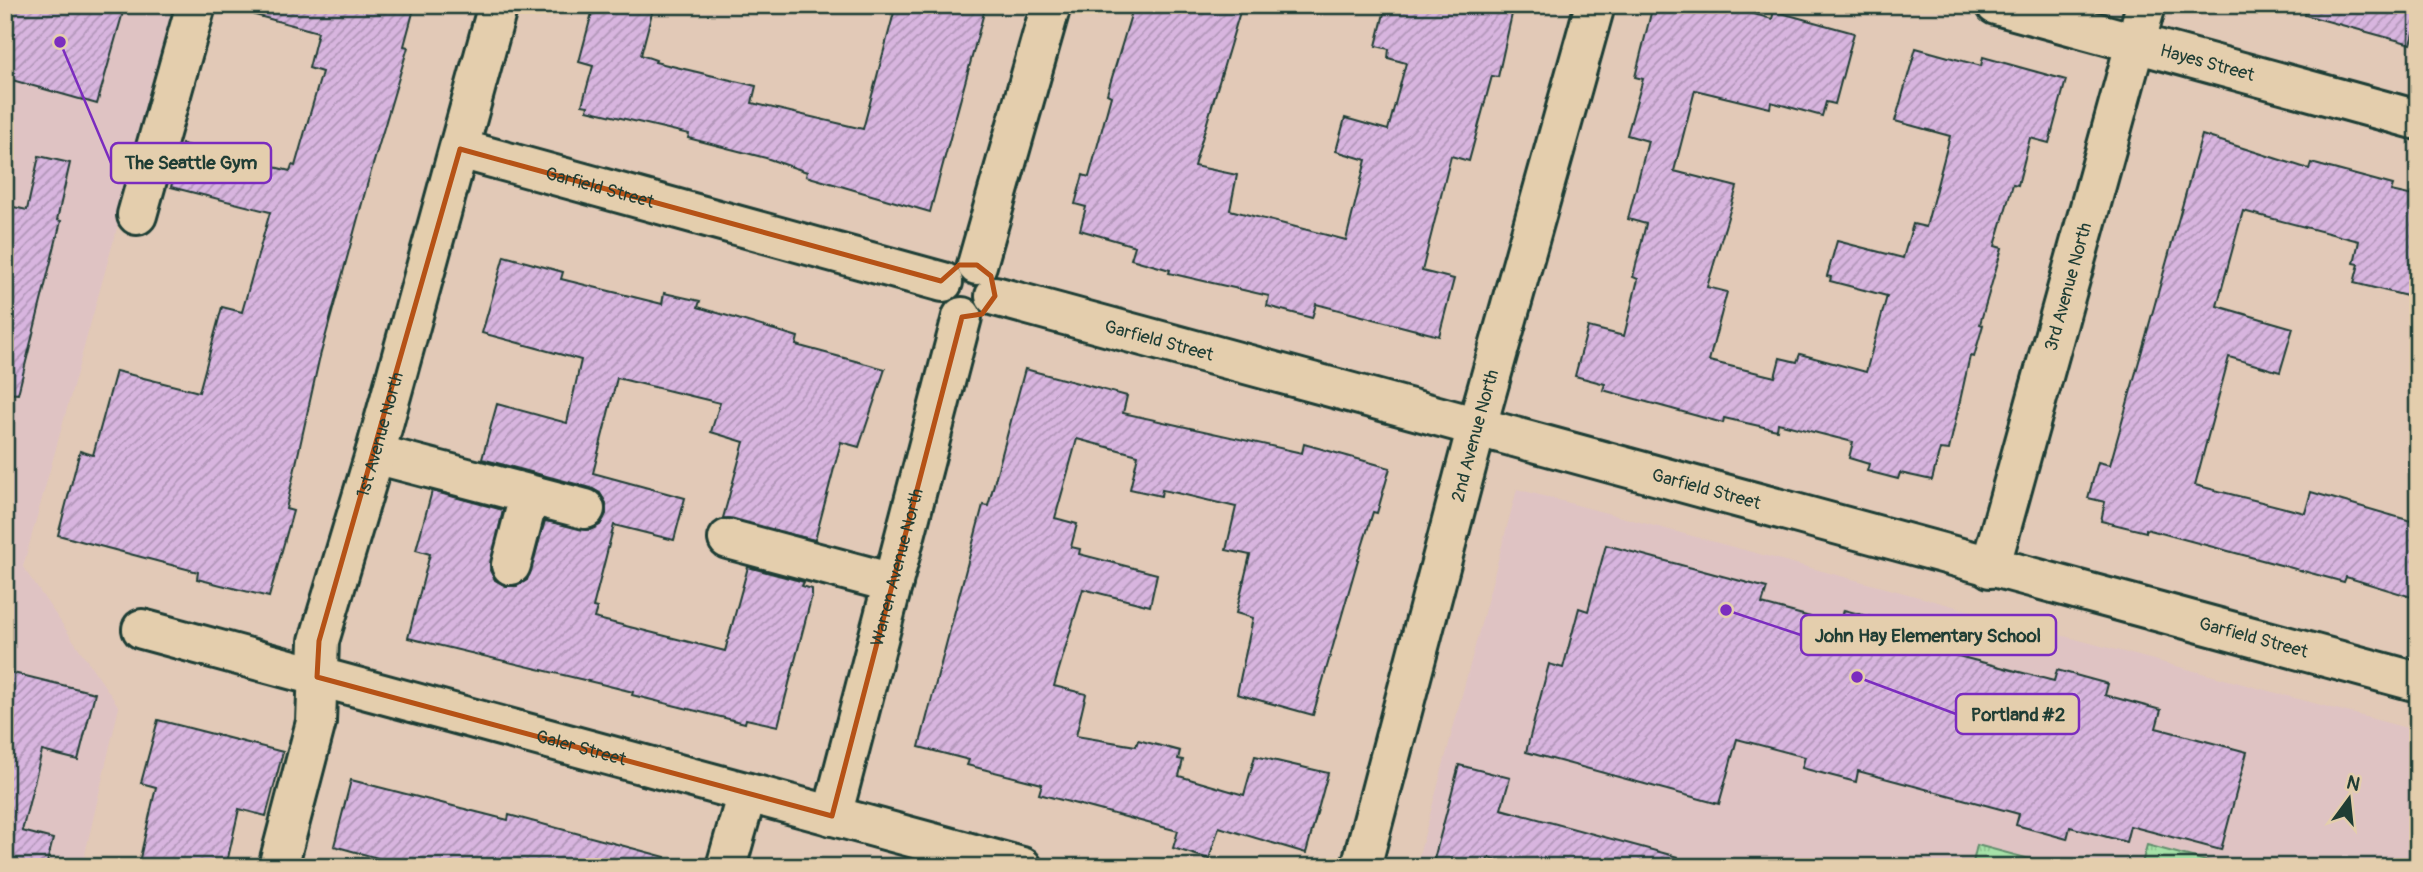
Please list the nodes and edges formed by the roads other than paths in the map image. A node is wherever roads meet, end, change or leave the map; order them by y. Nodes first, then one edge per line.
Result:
1 (196, 5) edge
2 (498, 5) edge
3 (1051, 5) edge
4 (1595, 5) edge
5 (1996, 5) edge
6 (2146, 5) edge
7 (2136, 44) junction
8 (2418, 120) edge
9 (460, 149) junction
10 (136, 215) dead end
11 (986, 281) junction
12 (943, 282) junction
13 (962, 317) junction
14 (1477, 426) junction
15 (375, 454) junction
16 (529, 496) junction
17 (585, 509) dead end
18 (728, 539) dead end
19 (510, 565) dead end
20 (1990, 568) junction
21 (893, 583) junction
22 (142, 629) dead end
23 (317, 677) junction
24 (2418, 682) edge
25 (747, 793) junction
26 (832, 816) junction
27 (278, 867) edge
28 (726, 867) edge
29 (1022, 867) edge
30 (1361, 867) edge

1 - 10 street
2 - 9 street, 1st Avenue North
3 - 11 street
4 - 14 street, 2nd Avenue North
5 - 7 street, Hayes Street
6 - 7 street, 3rd Avenue North
7 - 8 street, Hayes Street
7 - 20 street, 3rd Avenue North
9 - 12 street, Garfield Street
9 - 15 street, 1st Avenue North
11 - 12 street
11 - 13 street
11 - 14 street, Garfield Street
12 - 13 street
13 - 21 street, Warren Avenue North
14 - 20 street, Garfield Street
14 - 30 street, 2nd Avenue North
15 - 16 street
15 - 23 street, 1st Avenue North
16 - 17 street
16 - 19 street
18 - 21 street
20 - 24 street, Garfield Street
21 - 26 street, Warren Avenue North
22 - 23 street, Galer Street
23 - 25 street, Galer Street
23 - 27 street, 1st Avenue North
25 - 26 street, Galer Street
25 - 28 street
26 - 29 street, Galer Street

